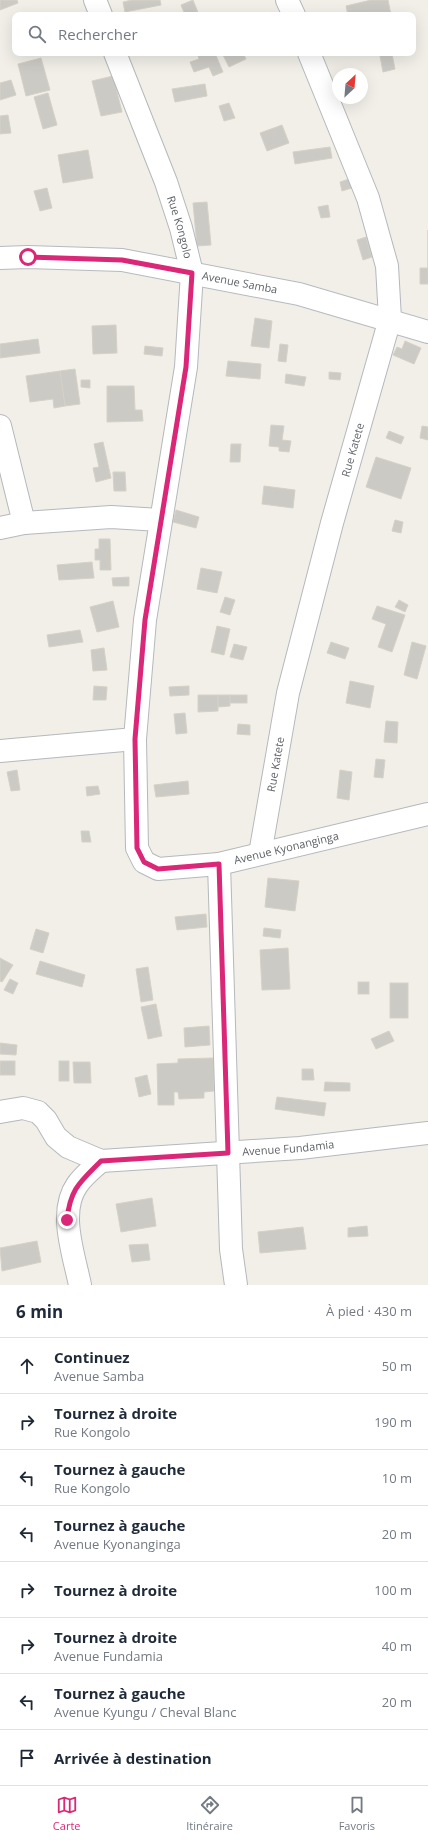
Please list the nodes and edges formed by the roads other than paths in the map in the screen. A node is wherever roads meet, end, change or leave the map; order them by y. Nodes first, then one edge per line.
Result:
1 (95, 0) edge
2 (287, 0) edge
3 (99, 12) edge
4 (293, 12) edge
5 (117, 56) edge
6 (310, 56) edge
7 (0, 258) edge
8 (192, 273) junction
9 (390, 319) junction
10 (428, 332) edge
11 (0, 426) edge
12 (160, 520) junction
13 (24, 523) junction
14 (0, 528) edge
15 (135, 739) junction
16 (0, 751) edge
17 (428, 814) edge
18 (260, 854) junction
19 (144, 862) joint
20 (219, 864) junction
21 (0, 1112) edge
22 (428, 1133) edge
23 (228, 1153) junction
24 (101, 1161) junction
25 (80, 1285) edge
26 (236, 1285) edge

1 - 3 street
2 - 4 street
5 - 8 street, Rue Kongolo
6 - 9 street, Rue Katete
7 - 8 street, Avenue Samba
8 - 9 street, Avenue Samba
8 - 12 street, Rue Kongolo
9 - 10 street, Avenue Samba
9 - 18 street, Rue Katete
11 - 13 street
12 - 13 street
12 - 15 street, Rue Kongolo
13 - 14 street
15 - 16 street
15 - 19 street, Rue Kongolo
17 - 18 street, Avenue Kyonanginga
18 - 20 street, Avenue Kyonanginga
19 - 20 street, Avenue Kyonanginga
20 - 23 street
21 - 24 street, Avenue Fundamia
22 - 23 street, Avenue Fundamia
23 - 24 street, Avenue Fundamia
23 - 26 street
24 - 25 street

